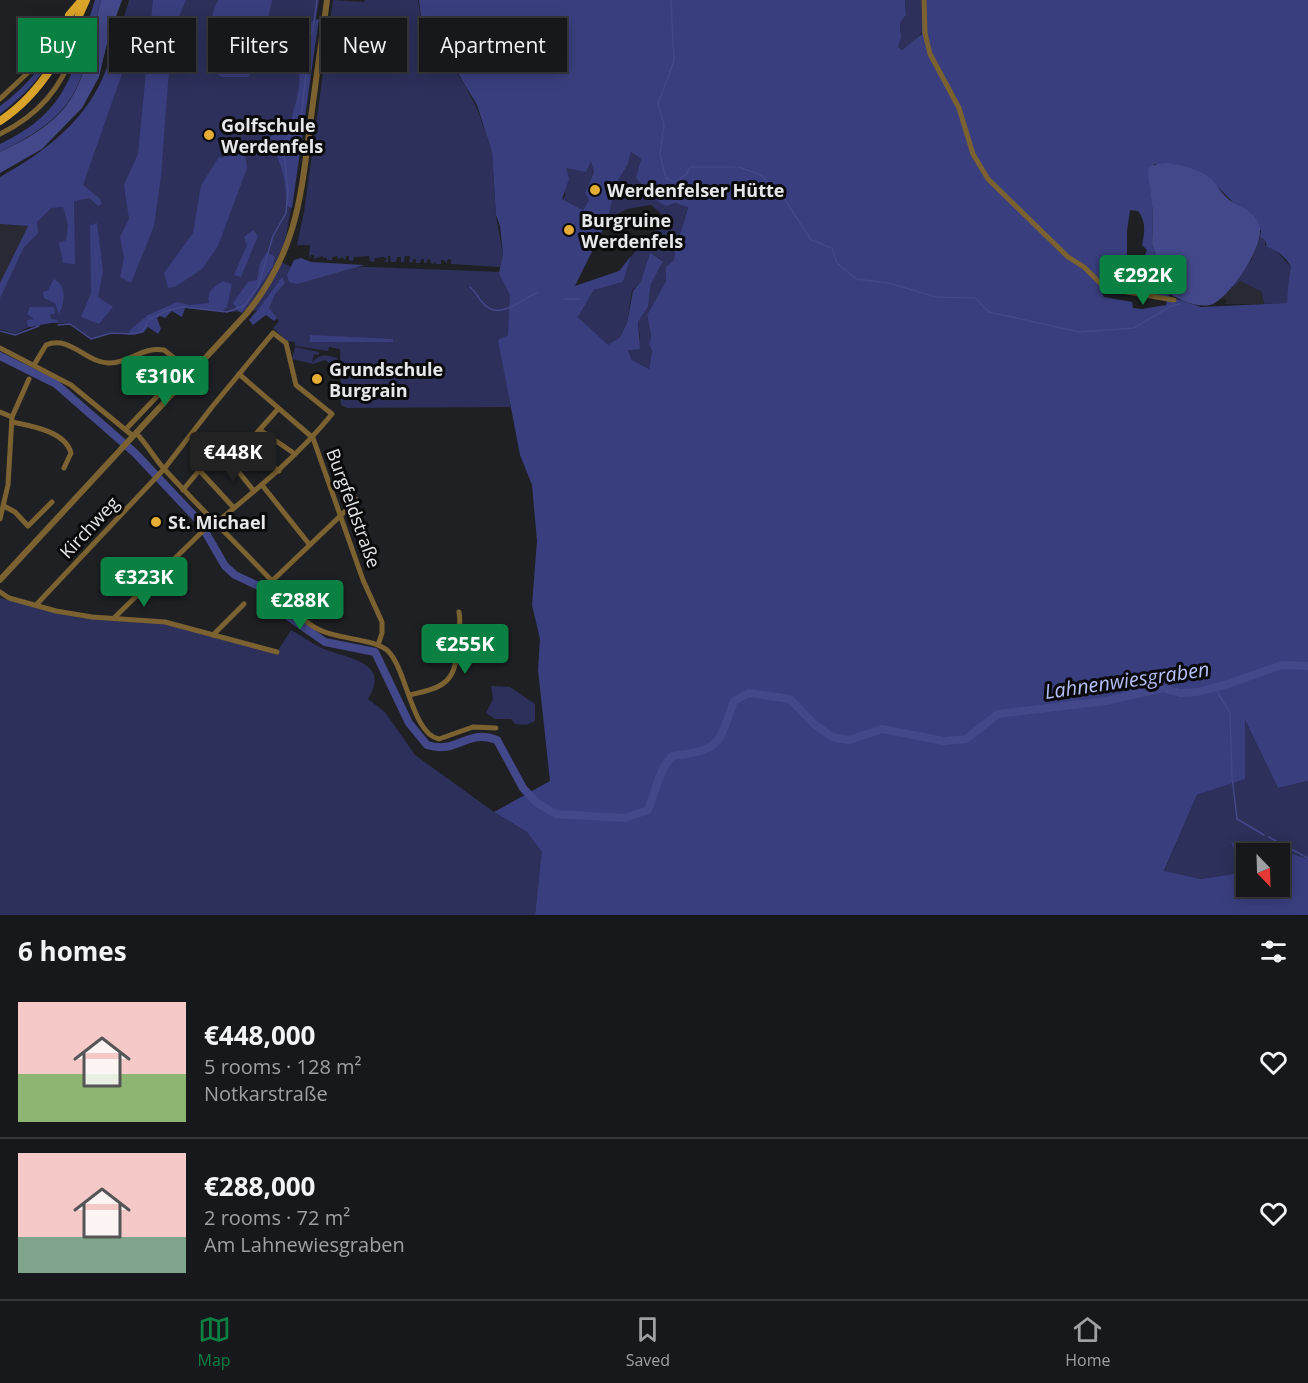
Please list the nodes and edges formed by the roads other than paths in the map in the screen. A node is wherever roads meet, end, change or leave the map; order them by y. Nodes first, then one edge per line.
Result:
1 (85, 0) edge
2 (327, 0) edge
3 (924, 0) edge
4 (69, 15) joint
5 (81, 18) edge
6 (66, 72) edge
7 (0, 99) edge
8 (0, 121) edge
9 (0, 134) edge
10 (1174, 300) dead end
11 (0, 348) edge
12 (34, 365) junction
13 (185, 367) junction
14 (192, 372) junction
15 (239, 375) junction
16 (29, 379) dead end
17 (278, 409) junction
18 (0, 412) edge
19 (12, 419) junction
20 (126, 429) junction
21 (260, 430) junction
22 (134, 435) junction
23 (313, 438) junction
24 (245, 446) junction
25 (295, 454) junction
26 (229, 460) junction
27 (64, 468) dead end
28 (200, 471) junction
29 (279, 471) junction
30 (159, 474) junction
31 (262, 485) junction
32 (183, 490) junction
33 (254, 491) junction
34 (357, 500) dead end
35 (52, 502) dead end
36 (4, 506) junction
37 (234, 508) junction
38 (341, 516) junction
39 (0, 519) edge
40 (216, 523) junction
41 (309, 544) junction
42 (0, 580) edge
43 (272, 581) junction
44 (0, 592) edge
45 (244, 604) dead end
46 (36, 605) junction
47 (459, 612) dead end
48 (114, 618) junction
49 (213, 634) junction
50 (378, 645) junction
51 (277, 652) dead end
52 (409, 695) junction
53 (496, 728) dead end

1 - 4 main road
1 - 5 main road
1 - 8 main road
2 - 14 street
3 - 10 street
4 - 7 street
6 - 9 street
11 - 12 street
12 - 13 street
12 - 20 street
13 - 14 street
13 - 20 street
14 - 22 street
15 - 17 street, Burgfeldstraße
15 - 23 street, Kirchweg
15 - 30 street, Kirchweg
16 - 19 street
17 - 21 street
17 - 23 street, Burgfeldstraße
18 - 19 street
19 - 27 street
19 - 36 street
20 - 22 street
21 - 24 street
21 - 25 street
22 - 30 street
22 - 42 street
23 - 25 street
23 - 38 street, Burgfeldstraße
24 - 26 street
24 - 29 street
25 - 29 street
26 - 28 street
26 - 33 street
28 - 32 street
28 - 37 street
29 - 31 street
30 - 32 street
30 - 46 street, Kirchweg
31 - 33 street
31 - 41 street
32 - 40 street
33 - 37 street
34 - 38 street
35 - 36 street
36 - 39 street
37 - 40 street
38 - 41 street
38 - 50 street, Burgfeldstraße
40 - 43 street
40 - 48 street
41 - 43 street
43 - 50 street
44 - 46 street
45 - 49 street
46 - 48 street
47 - 52 street
48 - 49 street
49 - 51 street
50 - 52 street
52 - 53 street

